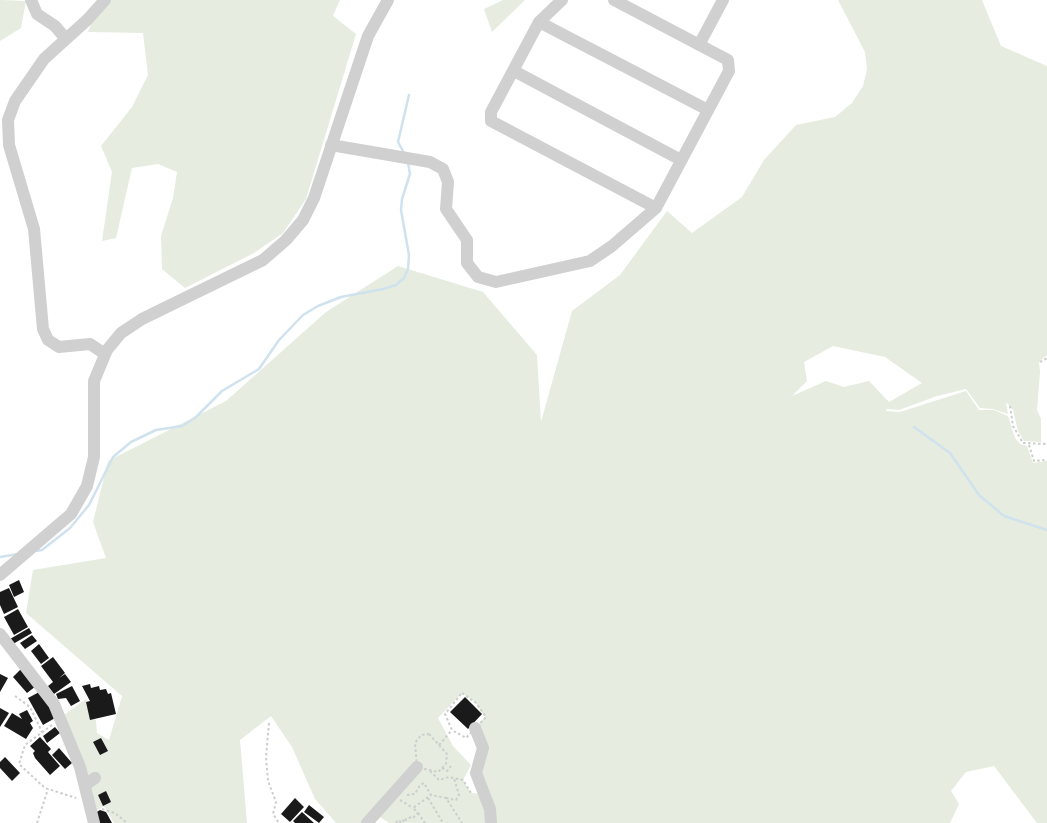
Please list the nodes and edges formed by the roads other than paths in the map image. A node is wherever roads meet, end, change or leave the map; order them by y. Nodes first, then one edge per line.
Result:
1 (31, 0) edge
2 (105, 0) edge
3 (388, 0) edge
4 (562, 0) edge
5 (614, 0) edge
6 (723, 0) edge
7 (539, 22) junction
8 (66, 40) junction
9 (699, 45) junction
10 (514, 70) junction
11 (708, 110) junction
12 (332, 145) junction
13 (681, 160) junction
14 (656, 208) junction
15 (105, 354) junction
16 (0, 576) edge
17 (0, 634) edge
18 (475, 728) road end
19 (422, 768) road end
20 (94, 823) edge
21 (367, 823) edge
22 (491, 823) edge

1 - 8 street
2 - 8 street
3 - 12 street
4 - 7 street
5 - 9 street
6 - 9 street
7 - 10 street
7 - 11 street
8 - 15 street
9 - 11 street
10 - 13 street
10 - 14 street
11 - 13 street
12 - 14 street
12 - 15 street
13 - 14 street
15 - 16 street
17 - 20 street
18 - 22 street
19 - 21 street

